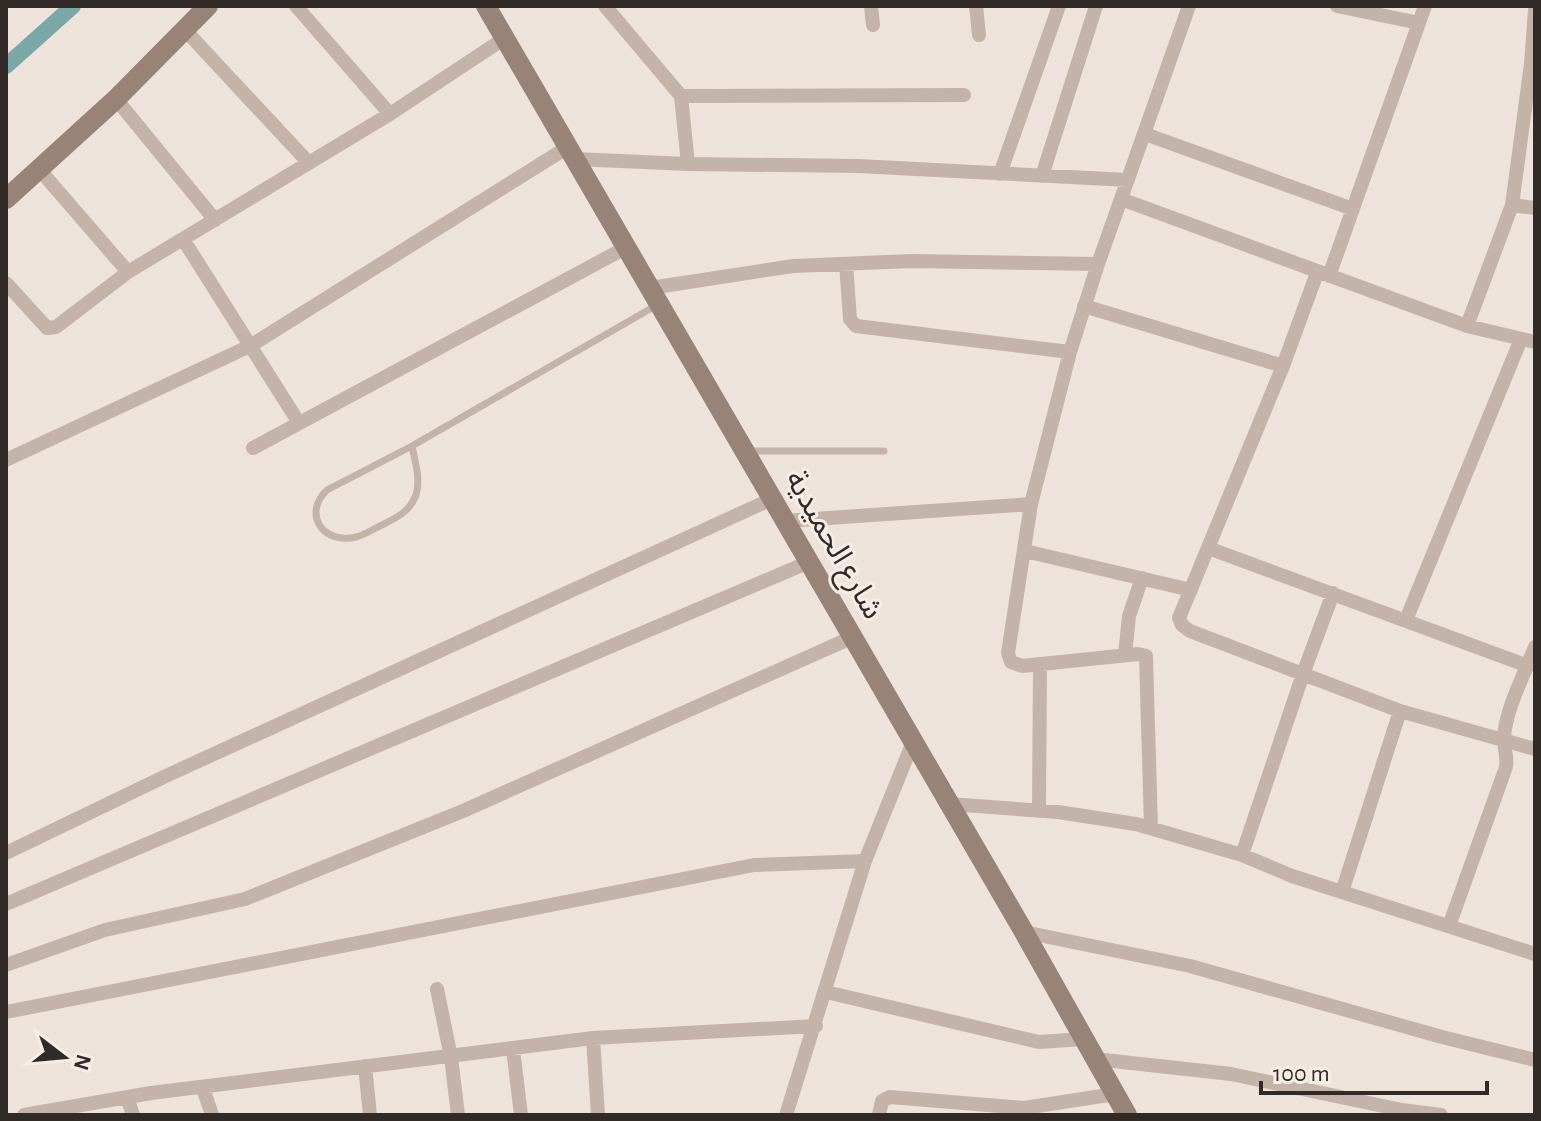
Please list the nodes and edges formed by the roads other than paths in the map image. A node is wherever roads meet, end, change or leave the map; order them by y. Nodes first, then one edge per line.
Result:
1 (208, 6) edge
2 (296, 6) edge
3 (486, 6) edge
4 (605, 6) edge
5 (871, 6) edge
6 (976, 6) edge
7 (1059, 6) edge
8 (1096, 6) edge
9 (1189, 6) edge
10 (1337, 6) edge
11 (1425, 6) edge
12 (1535, 10) edge
13 (1419, 23) junction
14 (873, 25) dead end
15 (185, 30) junction
16 (979, 35) dead end
17 (505, 38) junction
18 (1533, 64) edge
19 (964, 95) dead end
20 (681, 96) junction
21 (116, 99) junction
22 (390, 114) junction
23 (1145, 134) junction
24 (572, 153) junction
25 (309, 163) junction
26 (688, 164) junction
27 (39, 169) junction
28 (1000, 174) junction
29 (1042, 176) junction
30 (1128, 180) junction
31 (6, 199) edge
32 (1121, 199) junction
33 (1512, 205) junction
34 (1535, 208) edge
35 (1353, 209) junction
36 (215, 220) junction
37 (183, 239) junction
38 (627, 247) junction
39 (846, 264) junction
40 (1098, 264) junction
41 (128, 272) junction
42 (1323, 274) junction
43 (6, 283) edge
44 (655, 296) junction
45 (1084, 306) junction
46 (1467, 326) junction
47 (1528, 341) edge
48 (250, 346) junction
49 (1070, 352) junction
50 (1283, 366) junction
51 (299, 423) junction
52 (412, 446) junction
53 (253, 448) dead end
54 (745, 451) junction
55 (884, 451) dead end
56 (6, 460) edge
57 (772, 499) junction
58 (1031, 504) junction
59 (785, 521) junction
60 (1208, 548) junction
61 (1025, 551) junction
62 (809, 562) junction
63 (1142, 578) junction
64 (1191, 590) junction
65 (1333, 593) junction
66 (1406, 620) junction
67 (853, 637) junction
68 (1535, 647) edge
69 (1125, 655) junction
70 (1040, 664) junction
71 (1528, 666) junction
72 (1303, 674) junction
73 (1400, 711) junction
74 (1503, 741) junction
75 (913, 742) junction
76 (1535, 749) edge
77 (949, 804) junction
78 (1039, 811) junction
79 (1151, 828) junction
80 (6, 853) edge
81 (1242, 855) junction
82 (865, 861) junction
83 (1342, 892) junction
84 (6, 904) edge
85 (1449, 926) junction
86 (1024, 932) junction
87 (1535, 954) edge
88 (6, 965) edge
89 (437, 989) dead end
90 (826, 992) junction
91 (6, 1012) edge
92 (816, 1026) junction
93 (593, 1038) junction
94 (1084, 1039) junction
95 (513, 1049) junction
96 (451, 1057) junction
97 (1095, 1059) junction
98 (1535, 1060) edge
99 (365, 1066) junction
100 (203, 1088) junction
101 (1115, 1094) junction
102 (127, 1097) junction
103 (24, 1115) edge
104 (133, 1115) edge
105 (212, 1115) edge
106 (370, 1115) edge
107 (458, 1115) edge
108 (521, 1115) edge
109 (598, 1115) edge
110 (786, 1115) edge
111 (879, 1115) edge
112 (1127, 1115) edge
113 (1441, 1115) edge

1 - 15 street
2 - 22 street
3 - 17 street, شارع الحميدية
4 - 20 street
5 - 14 street
6 - 16 street
7 - 28 street
8 - 29 street
9 - 23 street
10 - 13 street
11 - 13 street
12 - 18 street
13 - 35 street
15 - 21 street
15 - 25 street
17 - 22 street
17 - 24 street, شارع الحميدية
18 - 33 street
19 - 20 street
20 - 26 street
21 - 27 street
21 - 36 street
22 - 25 street
23 - 30 street
23 - 35 street
24 - 26 street
24 - 38 street, شارع الحميدية
24 - 48 street
25 - 36 street
26 - 28 street
27 - 31 street
27 - 41 street
28 - 29 street
29 - 30 street
30 - 32 street
32 - 40 street
32 - 42 street
33 - 34 street
33 - 46 street
35 - 42 street
36 - 37 street
37 - 41 street
37 - 48 street
38 - 44 street, شارع الحميدية
38 - 51 street
39 - 40 street
39 - 44 street
39 - 49 street
40 - 45 street
41 - 43 street
42 - 46 street
42 - 50 street
44 - 52 lane
44 - 54 street, شارع الحميدية
45 - 49 street
45 - 50 street
46 - 47 street
47 - 66 street
48 - 51 street
48 - 56 street
49 - 58 street
50 - 60 street
51 - 53 street
52 - 52 lane
54 - 55 lane
54 - 57 street, شارع الحميدية
57 - 59 street, شارع الحميدية
57 - 80 street
58 - 59 street
58 - 61 street
59 - 62 street, شارع الحميدية
60 - 64 street
60 - 65 street
61 - 63 street
61 - 70 street
62 - 67 street, شارع الحميدية
62 - 84 street
63 - 64 street
63 - 69 street
64 - 72 street
65 - 66 street
65 - 72 street
66 - 71 street
67 - 75 street, شارع الحميدية
67 - 88 street
68 - 71 street
69 - 70 street
69 - 79 street
70 - 78 street
71 - 74 street
72 - 73 street
72 - 81 street
73 - 74 street
73 - 83 street
74 - 76 street
74 - 85 street
75 - 77 street, شارع الحميدية
75 - 82 street
77 - 78 street
77 - 86 street, شارع الحميدية
78 - 79 street
79 - 81 street
81 - 83 street
82 - 90 street
82 - 91 street
83 - 85 street
85 - 87 street
86 - 94 street, شارع الحميدية
86 - 98 street
89 - 96 street
90 - 92 street
90 - 94 street
92 - 93 street
92 - 110 street
93 - 95 street
93 - 109 street
94 - 97 street, شارع الحميدية
95 - 96 street
95 - 108 street
96 - 99 street
96 - 107 street
97 - 101 street, شارع الحميدية
97 - 113 street
99 - 100 street
99 - 106 street
100 - 102 street
100 - 105 street
101 - 111 street
101 - 112 street, شارع الحميدية
102 - 103 street
102 - 104 street

